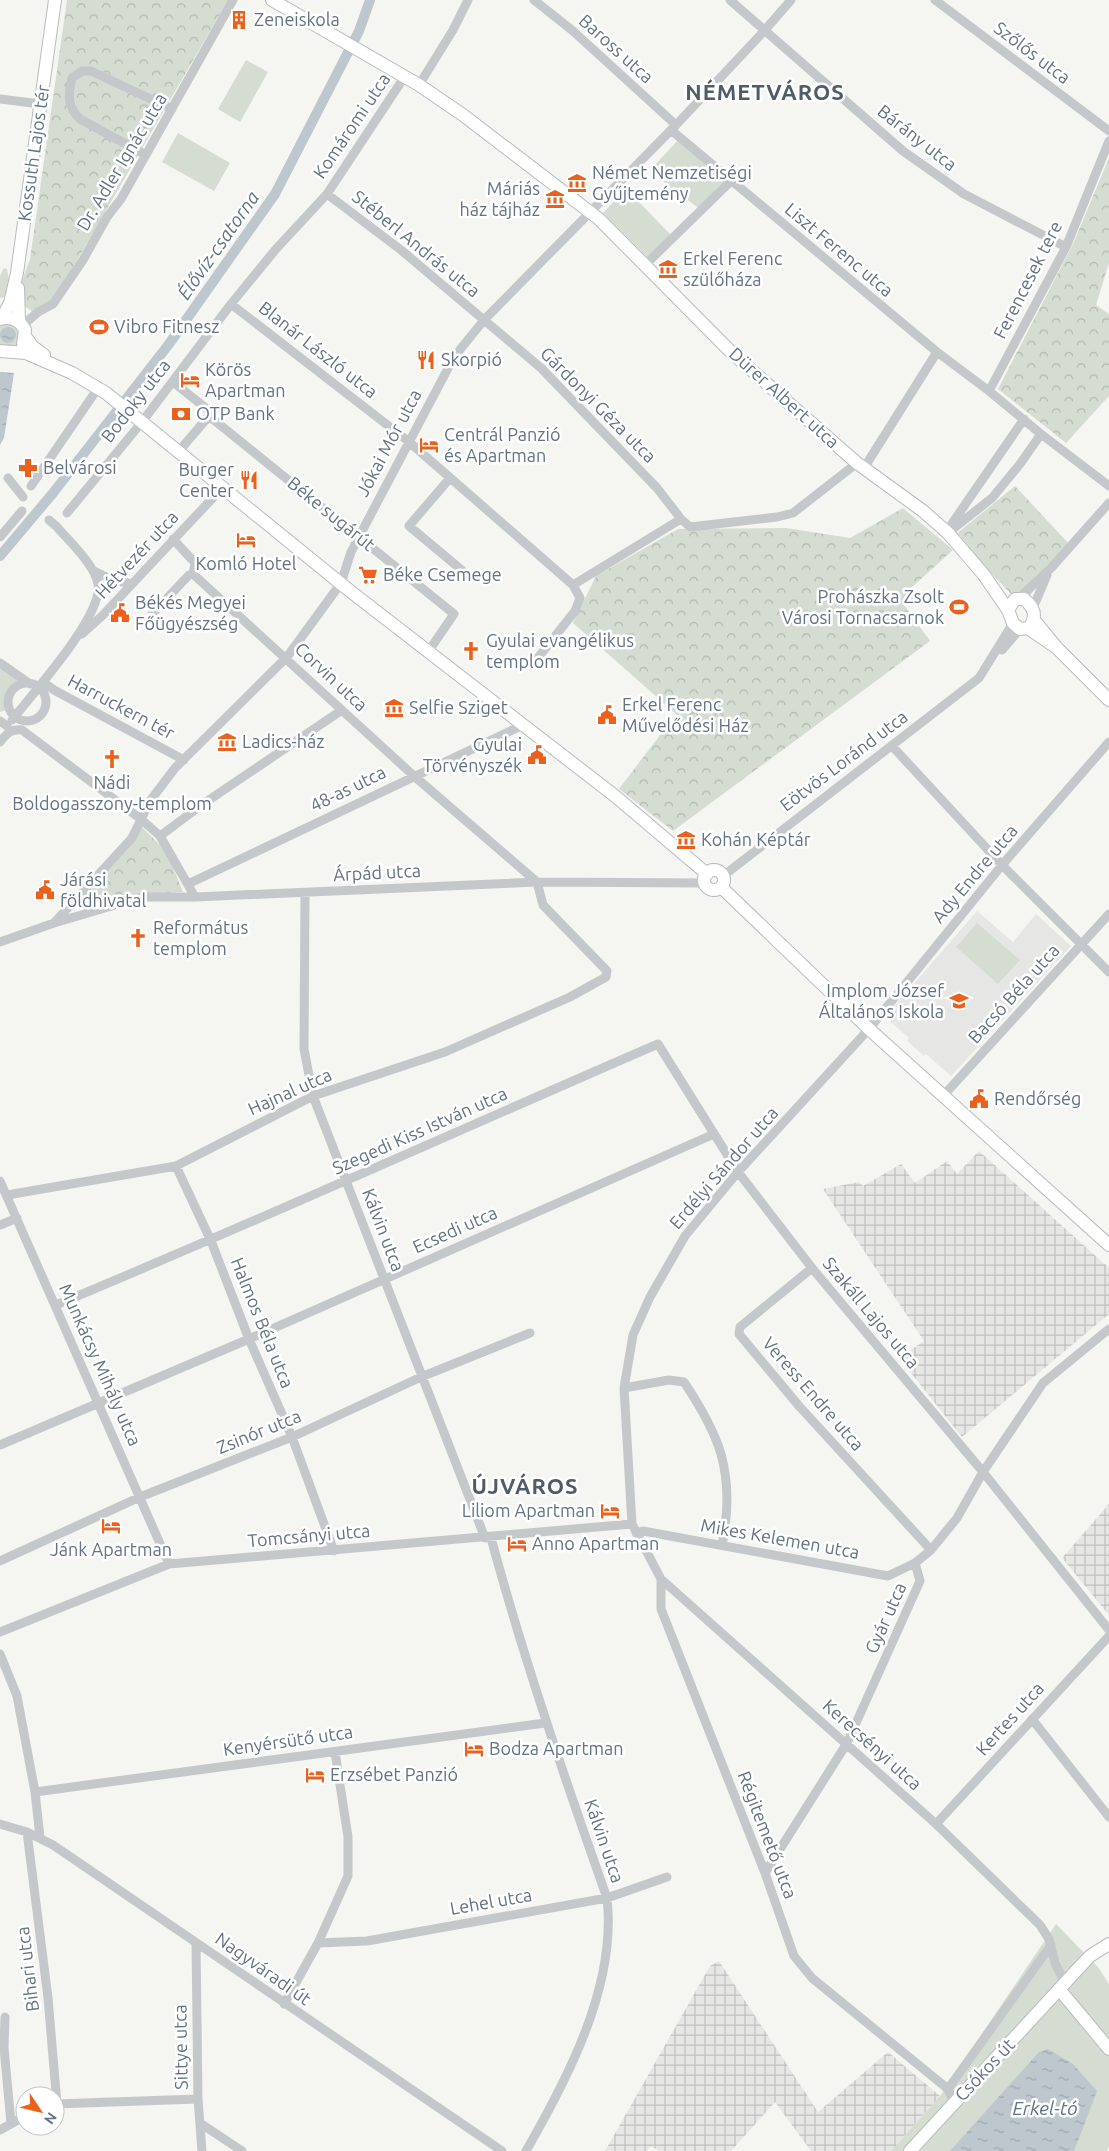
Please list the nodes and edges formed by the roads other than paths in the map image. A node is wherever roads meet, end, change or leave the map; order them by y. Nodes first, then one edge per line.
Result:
1 (55, 0) edge
2 (233, 0) edge
3 (272, 0) edge
4 (468, 0) edge
5 (534, 0) edge
6 (730, 0) edge
7 (791, 0) edge
8 (935, 0) edge
9 (285, 4) edge
10 (765, 30) junction
11 (405, 76) junction
12 (418, 85) junction
13 (0, 99) edge
14 (40, 104) junction
15 (172, 109) junction
16 (673, 127) junction
17 (1109, 131) edge
18 (1109, 141) edge
19 (146, 154) junction
20 (731, 181) junction
21 (327, 194) junction
22 (590, 212) junction
23 (1066, 247) junction
24 (644, 266) junction
25 (17, 273) junction
26 (231, 304) junction
27 (1, 319) edge
28 (484, 320) junction
29 (22, 328) junction
30 (4, 352) edge
31 (937, 352) junction
32 (72, 372) junction
33 (173, 382) junction
34 (102, 390) junction
35 (990, 391) junction
36 (209, 416) junction
37 (1024, 419) junction
38 (142, 422) junction
39 (1041, 434) junction
40 (408, 441) junction
41 (179, 451) junction
42 (860, 465) junction
43 (8, 478) dead end
44 (450, 478) junction
45 (31, 486) dead end
46 (223, 486) junction
47 (1109, 486) edge
48 (23, 497) dead end
49 (1109, 502) edge
50 (22, 511) dead end
51 (67, 513) dead end
52 (681, 519) junction
53 (49, 520) dead end
54 (948, 534) junction
55 (358, 536) junction
56 (0, 537) edge
57 (173, 539) junction
58 (1052, 566) junction
59 (94, 571) junction
60 (464, 572) dead end
61 (193, 574) junction
62 (341, 583) junction
63 (132, 584) junction
64 (573, 586) junction
65 (1014, 603) junction
66 (152, 614) dead end
67 (1026, 622) junction
68 (72, 643) junction
69 (428, 652) junction
70 (287, 658) junction
71 (537, 659) dead end
72 (0, 663) edge
73 (37, 684) junction
74 (1109, 700) edge
75 (342, 710) junction
76 (8, 721) edge
77 (523, 726) junction
78 (0, 742) edge
79 (1109, 742) edge
80 (892, 746) junction
81 (184, 760) junction
82 (414, 776) junction
83 (142, 820) junction
84 (160, 836) junction
85 (1002, 866) junction
86 (702, 878) junction
87 (722, 881) junction
88 (537, 882) junction
89 (188, 884) junction
90 (305, 893) junction
91 (196, 897) junction
92 (74, 901) junction
93 (1109, 914) edge
94 (82, 915) junction
95 (54, 923) junction
96 (0, 942) edge
97 (1082, 944) junction
98 (1109, 972) edge
99 (869, 1029) junction
100 (313, 1096) junction
101 (944, 1096) junction
102 (714, 1134) junction
103 (176, 1166) junction
104 (738, 1172) junction
105 (346, 1180) junction
106 (0, 1181) edge
107 (7, 1195) junction
108 (17, 1218) junction
109 (0, 1225) edge
110 (211, 1241) junction
111 (1109, 1246) edge
112 (812, 1268) junction
113 (384, 1278) junction
114 (56, 1305) junction
115 (1109, 1329) edge
116 (530, 1333) dead end
117 (249, 1339) junction
118 (421, 1377) junction
119 (624, 1388) junction
120 (99, 1404) junction
121 (292, 1437) junction
122 (0, 1445) edge
123 (983, 1472) junction
124 (140, 1497) junction
125 (634, 1528) junction
126 (488, 1538) junction
127 (722, 1545) junction
128 (931, 1550) junction
129 (334, 1551) junction
130 (0, 1560) edge
131 (915, 1563) junction
132 (168, 1564) junction
133 (662, 1579) junction
134 (1109, 1630) edge
135 (0, 1632) edge
136 (1109, 1636) edge
137 (0, 1654) edge
138 (1032, 1719) junction
139 (545, 1723) junction
140 (847, 1743) junction
141 (334, 1752) junction
142 (35, 1792) junction
143 (1109, 1817) edge
144 (0, 1824) edge
145 (936, 1824) junction
146 (27, 1832) junction
147 (40, 1837) junction
148 (765, 1873) junction
149 (666, 1877) dead end
150 (607, 1898) junction
151 (318, 1942) junction
152 (196, 1943) junction
153 (1109, 1944) edge
154 (1051, 1945) junction
155 (1062, 1986) junction
156 (284, 2004) junction
157 (5, 2017) dead end
158 (1109, 2049) edge
159 (55, 2086) edge
160 (948, 2089) junction
161 (198, 2099) junction
162 (954, 2103) junction
163 (65, 2104) edge
164 (15, 2121) edge
165 (11, 2123) junction
166 (200, 2123) junction
167 (0, 2130) edge
168 (202, 2151) edge
169 (242, 2151) edge
170 (502, 2151) edge
171 (526, 2151) edge
172 (910, 2151) edge

1 - 14 street, Kossuth Lajos tér
2 - 15 street, Dr. Adler Ignác utca
3 - 9 street, Dürer Albert utca
4 - 12 street, Komáromi utca
5 - 16 street, Baross utca
6 - 10 street, Bárány utca
7 - 10 street, Jókai Mór utca
8 - 17 street, Szőlős utca
9 - 11 street, Dürer Albert utca
10 - 16 street, Jókai Mór utca
10 - 23 street, Bárány utca
11 - 12 street, Dürer Albert utca
11 - 21 street, Komáromi utca
12 - 22 street, Dürer Albert utca
13 - 14 street
14 - 25 street, Kossuth Lajos tér
15 - 19 street, Dr. Adler Ignác utca
15 - 19 street
16 - 20 street, Liszt Ferenc utca
16 - 22 street, Jókai Mór utca
18 - 23 street, Ferencesek tere
19 - 29 street, Dr. Adler Ignác utca
20 - 24 street
20 - 31 street, Liszt Ferenc utca
21 - 26 street, Bodoky utca
21 - 28 street, Stéberl András utca
22 - 24 street, Dürer Albert utca
22 - 28 street, Jókai Mór utca
23 - 35 street, Ferencesek tere
24 - 42 street, Dürer Albert utca
25 - 27 street, Kossuth Lajos tér
25 - 29 street, Kossuth Lajos tér
26 - 33 street, Bodoky utca
26 - 40 street, Blanár László utca
27 - 29 street
28 - 40 street, Jókai Mór utca
28 - 52 street, Gárdonyi Géza utca
29 - 30 street
29 - 32 street
30 - 32 street
31 - 35 street, Liszt Ferenc utca
31 - 42 street
32 - 34 street
33 - 36 street, Béke sugárút
33 - 38 street, Bodoky utca
34 - 38 street
34 - 45 street
35 - 37 street
36 - 41 street
36 - 55 street, Béke sugárút
37 - 39 street
37 - 54 street
38 - 41 street
38 - 51 street, Bodoky utca
39 - 47 street
39 - 54 street
40 - 44 street, Blanár László utca
40 - 55 street, Jókai Mór utca
41 - 46 street
42 - 52 street
42 - 54 street, Dürer Albert utca
43 - 48 street
44 - 60 street
44 - 64 street, Blanár László utca
46 - 57 street, Hétvezér utca
46 - 62 street
49 - 58 street
50 - 56 street
52 - 64 street
53 - 59 street
54 - 65 street, Dürer Albert utca
55 - 62 street, Jókai Mór utca
55 - 69 street, Béke sugárút
57 - 61 street, Corvin utca
57 - 63 street, Hétvezér utca
58 - 65 street
58 - 67 street, Eötvös Loránd utca
59 - 63 street
59 - 68 street
61 - 66 street
61 - 70 street, Corvin utca
62 - 69 street
62 - 70 street, Jókai Mór utca
63 - 68 street, Hétvezér utca
64 - 71 street
65 - 67 street
65 - 67 street
67 - 74 street
67 - 80 street, Eötvös Loránd utca
68 - 73 street
69 - 77 street
70 - 75 street, Corvin utca
70 - 81 street, Jókai Mór utca
72 - 73 street, Harruckern tér
73 - 76 street
73 - 76 street
73 - 76 street
73 - 81 street, Harruckern tér
75 - 82 street, Corvin utca
75 - 84 street
77 - 82 street, 48-as utca
77 - 86 street
78 - 83 street
79 - 85 street, Ady Endre utca
80 - 85 street
80 - 87 street, Eötvös Loránd utca
81 - 83 street, Jókai Mór utca
82 - 88 street, Corvin utca
82 - 89 street, 48-as utca
83 - 84 street
83 - 92 street, Jókai Mór utca
84 - 89 street
85 - 97 street
85 - 99 street, Ady Endre utca
86 - 87 street
86 - 88 street, Árpád utca
87 - 99 street
88 - 90 street, Árpád utca
88 - 100 street, Hajnal utca
89 - 91 street
90 - 91 street, Árpád utca
90 - 100 street, Kálvin utca
91 - 94 street, Árpád utca
92 - 94 street
92 - 95 street, Jókai Mór utca
93 - 97 street, Bacsó Béla utca
94 - 95 street, Árpád utca
95 - 96 street, Árpád utca
97 - 98 street
97 - 101 street, Bacsó Béla utca
99 - 101 street
99 - 104 street, Erdélyi Sándor utca
100 - 103 street, Hajnal utca
100 - 105 street, Kálvin utca
101 - 111 street
102 - 104 street, Szegedi Kiss István utca
102 - 105 street, Szegedi Kiss István utca
102 - 113 street, Ecsedi utca
103 - 107 street, Hajnal utca
103 - 110 street, Halmos Béla utca
104 - 112 street, Szakáll Lajos utca
104 - 119 street, Erdélyi Sándor utca
105 - 110 street, Szegedi Kiss István utca
105 - 113 street, Kálvin utca
106 - 107 street, Munkácsy Mihály utca
107 - 108 street, Munkácsy Mihály utca
108 - 109 street
108 - 114 street, Munkácsy Mihály utca
110 - 114 street, Szegedi Kiss István utca
110 - 117 street, Halmos Béla utca
112 - 123 street, Szakáll Lajos utca
112 - 128 street, Veress Endre utca
113 - 117 street, Ecsedi utca
113 - 118 street, Kálvin utca
114 - 120 street, Munkácsy Mihály utca
115 - 123 street, Gyár utca
116 - 118 street, Zsinór utca
117 - 120 street, Ecsedi utca
117 - 121 street, Halmos Béla utca
118 - 121 street, Zsinór utca
118 - 126 street, Kálvin utca
119 - 125 street, Erdélyi Sándor utca
119 - 127 street
120 - 122 street, Ecsedi utca
120 - 124 street, Munkácsy Mihály utca
121 - 124 street, Zsinór utca
121 - 129 street, Halmos Béla utca
123 - 128 street, Gyár utca
123 - 134 street, Szakáll Lajos utca
124 - 130 street, Zsinór utca
124 - 132 street, Munkácsy Mihály utca
125 - 126 street, Tomcsányi utca
125 - 127 street, Mikes Kelemen utca
125 - 133 street
126 - 129 street, Tomcsányi utca
126 - 139 street, Kálvin utca
127 - 131 street, Mikes Kelemen utca
128 - 131 street, Gyár utca
129 - 132 street, Tomcsányi utca
131 - 140 street, Gyár utca
132 - 135 street, Tomcsányi utca
133 - 140 street, Kerecsényi utca
133 - 148 street, Régitemető utca
136 - 138 street, Kertes utca
137 - 142 street
138 - 143 street
138 - 145 street, Kertes utca
139 - 141 street, Kenyérsütő utca
139 - 150 street, Kálvin utca
140 - 145 street, Kerecsényi utca
140 - 148 street, Gyár utca
141 - 142 street, Kenyérsütő utca
141 - 151 street
142 - 147 street
144 - 146 street, Nagyváradi út
145 - 154 street, Kerecsényi utca
146 - 147 street, Nagyváradi út
146 - 159 street, Bihari utca
147 - 152 street, Nagyváradi út
148 - 160 street, Régitemető utca
149 - 150 street, Lehel utca
150 - 151 street, Lehel utca
150 - 171 street, Kálvin utca
151 - 156 street
152 - 156 street, Nagyváradi út
152 - 161 street, Sittye utca
153 - 155 street, Csókos út
154 - 155 street, Kerecsényi utca
154 - 160 street
155 - 158 street
155 - 162 street, Csókos út
156 - 170 street, Nagyváradi út
157 - 165 street
160 - 162 street, Régitemető utca
161 - 163 street
161 - 166 street, Sittye utca
162 - 172 street, Csókos út
164 - 165 street
165 - 167 street
166 - 168 street, Sittye utca
166 - 169 street

